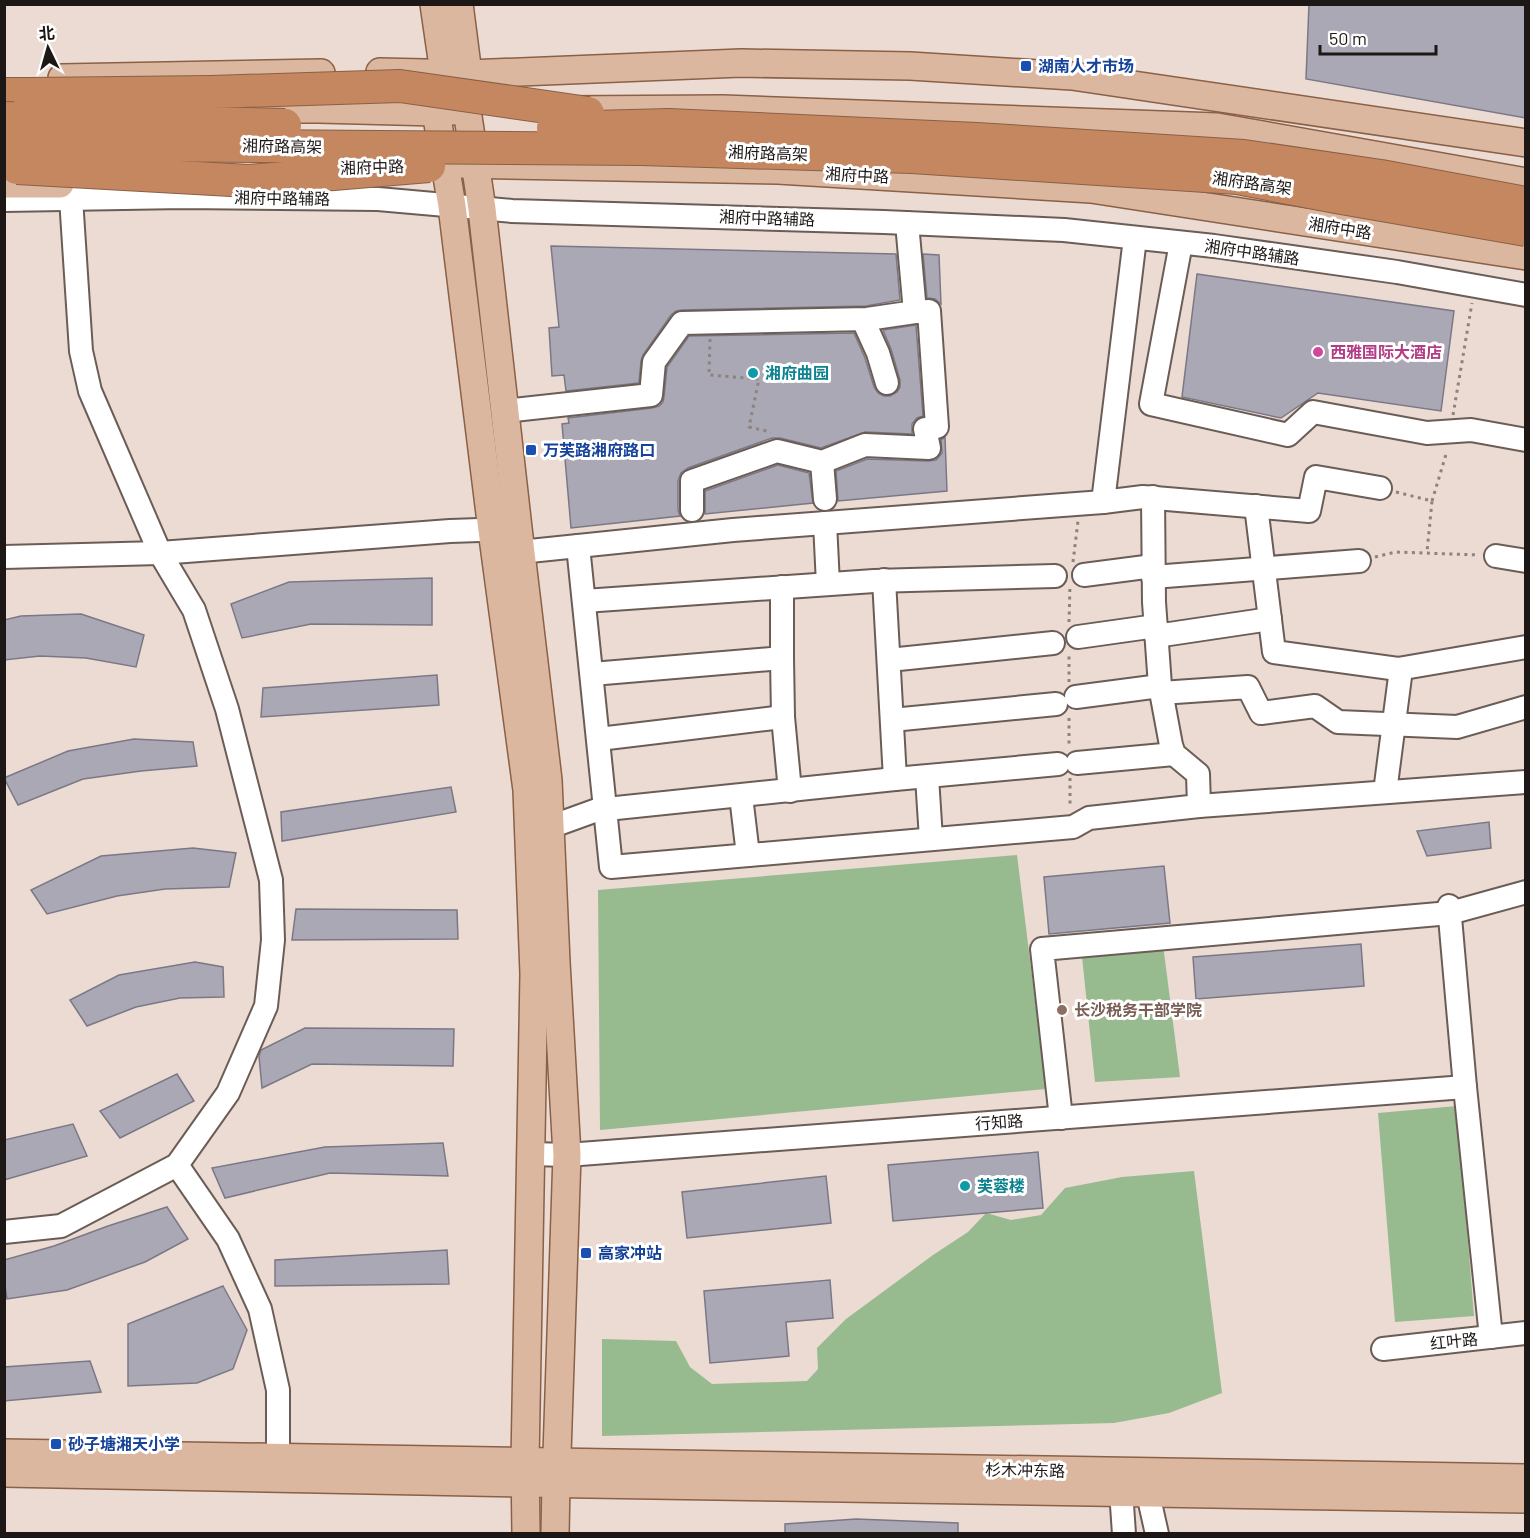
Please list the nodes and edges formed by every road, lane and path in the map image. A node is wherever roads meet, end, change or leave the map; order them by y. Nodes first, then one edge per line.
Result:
1 (435, 4) edge
2 (459, 4) edge
3 (456, 73) junction
4 (10, 93) edge
5 (467, 110) junction
6 (436, 112) junction
7 (4, 118) edge
8 (669, 125) junction
9 (1526, 143) edge
10 (445, 164) junction
11 (475, 164) junction
12 (8, 166) edge
13 (1526, 182) edge
14 (71, 198) junction
15 (4, 200) edge
16 (1526, 203) edge
17 (452, 206) junction
18 (482, 209) junction
19 (907, 223) junction
20 (1526, 230) edge
21 (1135, 238) junction
22 (1181, 243) junction
23 (1526, 256) edge
24 (1526, 295) edge
25 (1472, 302) dead end
26 (915, 312) junction
27 (863, 320) junction
28 (711, 322) junction
29 (887, 383) dead end
30 (504, 411) junction
31 (1451, 431) junction
32 (1526, 440) edge
33 (777, 451) junction
34 (822, 462) junction
35 (1380, 488) joint
36 (1153, 497) junction
37 (825, 499) dead end
38 (1432, 501) junction
39 (1103, 502) junction
40 (1080, 504) junction
41 (1256, 506) junction
42 (692, 510) dead end
43 (825, 523) junction
44 (510, 537) junction
45 (578, 546) junction
46 (160, 553) junction
47 (1426, 553) junction
48 (1496, 556) joint
49 (4, 557) edge
50 (1359, 561) joint
51 (1526, 561) edge
52 (1263, 569) junction
53 (1153, 572) junction
54 (1070, 575) junction
55 (884, 580) junction
56 (828, 584) junction
57 (782, 587) junction
58 (584, 602) junction
59 (1270, 619) junction
60 (1156, 631) junction
61 (1067, 639) junction
62 (1526, 647) edge
63 (782, 658) junction
64 (889, 660) junction
65 (1401, 669) junction
66 (592, 674) junction
67 (1161, 690) junction
68 (1067, 699) junction
69 (1526, 707) edge
70 (783, 717) junction
71 (892, 720) junction
72 (1395, 724) junction
73 (598, 738) junction
74 (1174, 754) junction
75 (1068, 763) junction
76 (927, 777) junction
77 (896, 780) junction
78 (1526, 782) edge
79 (790, 790) junction
80 (1385, 792) junction
81 (741, 796) junction
82 (1200, 806) junction
83 (606, 810) junction
84 (550, 827) junction
85 (1070, 827) junction
86 (931, 839) junction
87 (748, 855) junction
88 (1526, 892) edge
89 (1449, 910) junction
90 (1465, 1087) junction
91 (1061, 1118) junction
92 (532, 1154) junction
93 (567, 1155) junction
94 (177, 1165) junction
95 (4, 1232) edge
96 (1526, 1333) edge
97 (1491, 1337) junction
98 (1383, 1349) dead end
99 (4, 1453) edge
100 (278, 1458) junction
101 (4, 1473) edge
102 (526, 1473) junction
103 (556, 1473) junction
104 (1526, 1478) edge
105 (1121, 1483) junction
106 (1148, 1483) junction
107 (1526, 1499) edge
108 (526, 1533) edge
109 (555, 1533) edge
110 (1124, 1533) edge
111 (1157, 1533) edge

1 - 3 main road
2 - 3 main road
3 - 4 main road
3 - 5 main road
3 - 6 main road
3 - 9 main road
4 - 6 main road
4 - 8 highway, bridge
5 - 6 main road
5 - 11 main road
5 - 13 main road
6 - 10 main road
7 - 8 highway, 湘府路高架, bridge
8 - 16 highway, 湘府路高架, bridge
10 - 11 main road, 湘府中路
10 - 12 main road, 湘府中路
10 - 17 main road
11 - 18 main road
11 - 23 main road, 湘府中路
12 - 20 highway, 湘府路高架, bridge
14 - 15 street, 湘府中路辅路
14 - 17 street, 湘府中路辅路
14 - 46 street
17 - 18 street, 湘府中路辅路
17 - 44 main road
18 - 19 street, 湘府中路辅路
18 - 30 main road
19 - 21 street, 湘府中路辅路
19 - 26 street
21 - 22 street, 湘府中路辅路
21 - 39 street
22 - 24 street, 湘府中路辅路
22 - 31 street
25 - 31 path
26 - 27 street
26 - 34 street
27 - 28 street
27 - 29 street
28 - 30 street
28 - 33 path
30 - 44 main road
31 - 32 street
31 - 38 path
33 - 34 street
33 - 42 street
34 - 37 street
35 - 38 path
35 - 41 street
36 - 39 street
36 - 41 street
36 - 53 street
38 - 47 path
39 - 40 street
40 - 43 street
40 - 54 path
41 - 52 street
43 - 45 street
43 - 56 street
44 - 45 street
44 - 46 street
44 - 84 main road
44 - 92 main road
45 - 58 street
46 - 49 street
46 - 94 street
47 - 48 path
47 - 50 path
48 - 51 street
50 - 52 street
52 - 53 street
52 - 59 street
53 - 54 street
53 - 60 street
54 - 55 street
54 - 61 path
55 - 56 street
55 - 64 street
56 - 57 street
57 - 58 street
57 - 63 street
58 - 66 street
59 - 60 street
59 - 65 street
60 - 61 street
60 - 67 street
61 - 64 street
61 - 68 path
62 - 65 street
63 - 66 street
63 - 70 street
64 - 71 street
65 - 72 street
66 - 73 street
67 - 68 street
67 - 72 street
67 - 74 street
68 - 71 street
68 - 75 path
69 - 72 street
70 - 73 street
70 - 79 street
71 - 77 street
72 - 80 street
73 - 83 street
74 - 75 street
74 - 82 street
75 - 76 street
75 - 85 path
76 - 77 street
76 - 86 street
77 - 79 street
78 - 80 street
79 - 81 street
80 - 82 street
81 - 83 street
81 - 87 street
82 - 85 street
83 - 84 street
83 - 87 street
84 - 93 main road
85 - 86 street
86 - 87 street
88 - 89 street
89 - 90 street
89 - 91 street
90 - 91 street, 行知路
90 - 97 street
91 - 93 street, 行知路
92 - 93 street, 行知路
92 - 102 main road
93 - 103 main road
94 - 95 street
94 - 100 street
96 - 97 street, 红叶路
97 - 98 street, 红叶路
99 - 100 main road
100 - 102 main road
101 - 102 main road
102 - 103 main road, 杉木冲东路
102 - 108 main road
103 - 105 main road, 杉木冲东路
103 - 109 main road
104 - 106 main road, 杉木冲东路
105 - 106 main road, 杉木冲东路
105 - 110 street
106 - 107 main road, 杉木冲东路
106 - 111 street

